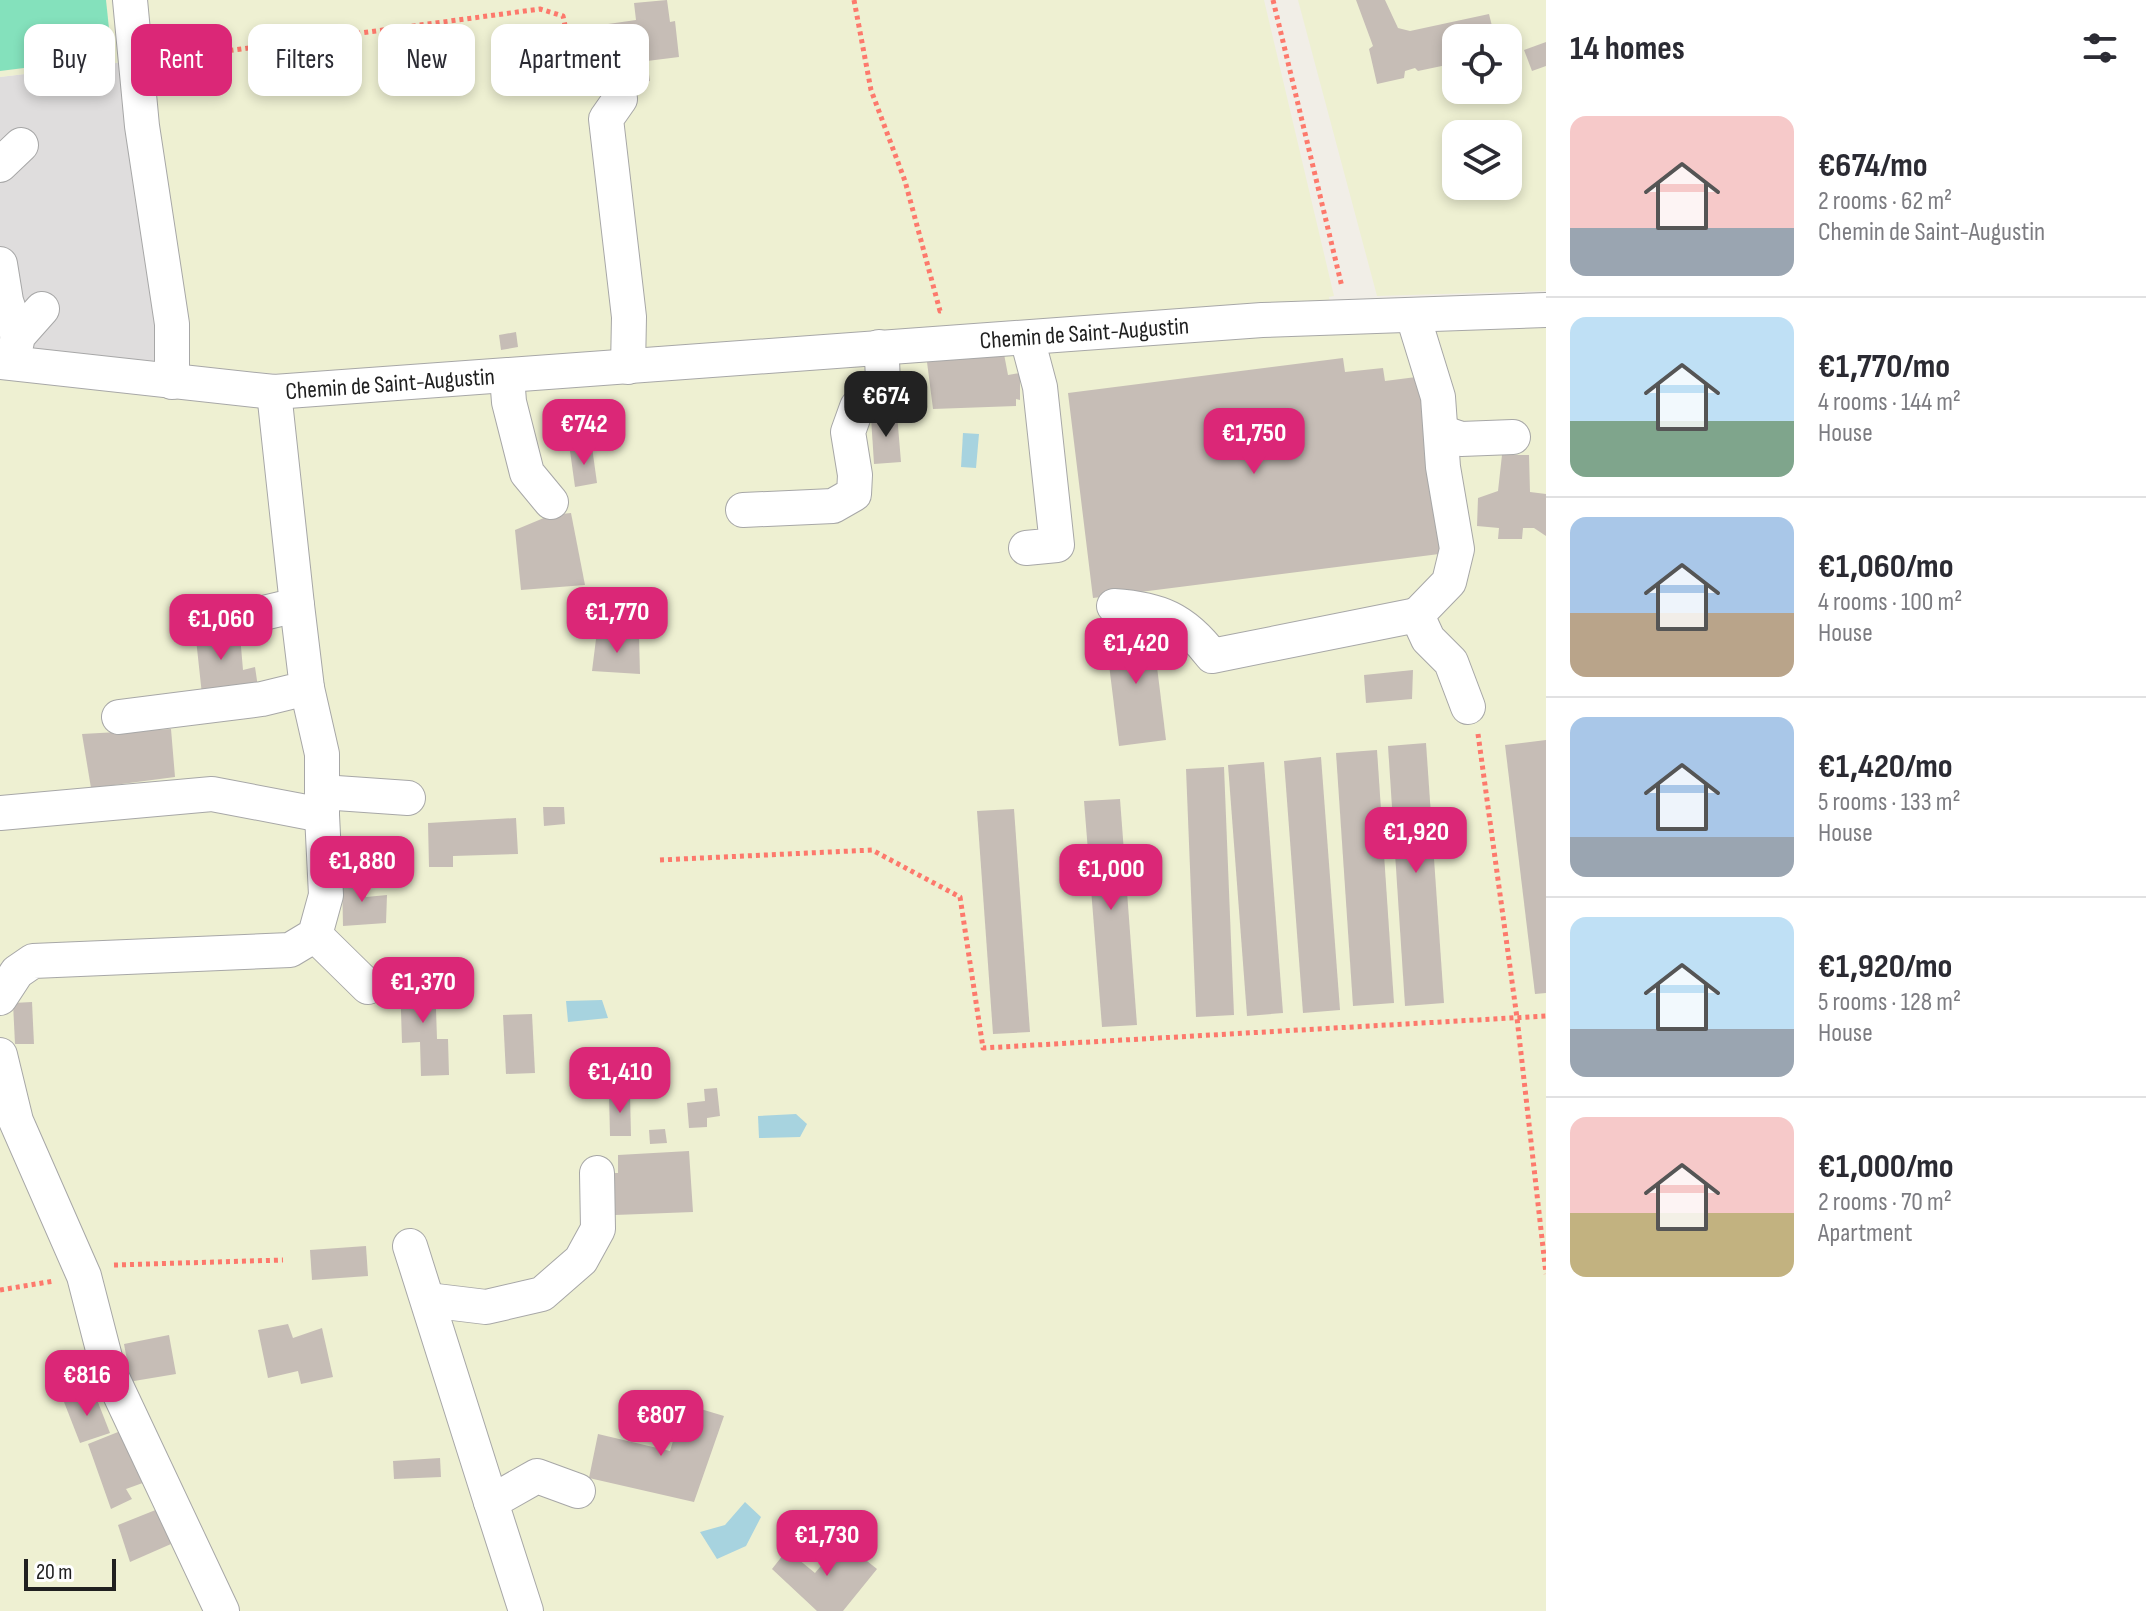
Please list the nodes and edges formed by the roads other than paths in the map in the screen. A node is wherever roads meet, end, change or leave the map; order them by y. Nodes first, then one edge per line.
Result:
1 (130, 0) edge
2 (613, 109) road end
3 (0, 264) edge
4 (42, 309) dead end
5 (1546, 310) edge
6 (1413, 316) junction
7 (1027, 338) junction
8 (879, 347) junction
9 (10, 354) edge
10 (628, 367) junction
11 (507, 376) junction
12 (172, 382) junction
13 (274, 392) junction
14 (1441, 432) junction
15 (1513, 437) dead end
16 (551, 502) dead end
17 (743, 510) dead end
18 (1026, 548) dead end
19 (297, 605) junction
20 (1114, 606) dead end
21 (1417, 615) junction
22 (238, 619) dead end
23 (307, 688) junction
24 (1468, 707) road end
25 (119, 717) dead end
26 (408, 798) dead end
27 (322, 804) junction
28 (0, 813) edge
29 (315, 935) junction
30 (368, 987) dead end
31 (0, 998) edge
32 (0, 1055) edge
33 (597, 1173) dead end
34 (410, 1246) dead end
35 (428, 1300) junction
36 (578, 1491) dead end
37 (491, 1502) junction
38 (222, 1611) edge
39 (526, 1611) edge

1 - 12 street
2 - 10 street
3 - 9 street
4 - 9 street
5 - 6 street, Chemin de Saint-Augustin
6 - 7 street, Chemin de Saint-Augustin
6 - 14 street
7 - 8 street, Chemin de Saint-Augustin
7 - 18 street
8 - 10 street, Chemin de Saint-Augustin
8 - 17 street
9 - 12 street, Chemin de Saint-Augustin
10 - 11 street, Chemin de Saint-Augustin
11 - 13 street, Chemin de Saint-Augustin
11 - 16 street
12 - 13 street, Chemin de Saint-Augustin
13 - 19 street
14 - 15 street
14 - 21 street
19 - 22 street
19 - 23 street
20 - 21 street
21 - 24 street
23 - 25 street
23 - 27 street
26 - 27 street
27 - 28 street
27 - 29 street
29 - 30 street
29 - 31 street
32 - 38 street
33 - 35 street
34 - 35 street
35 - 37 street
36 - 37 street
37 - 39 street

